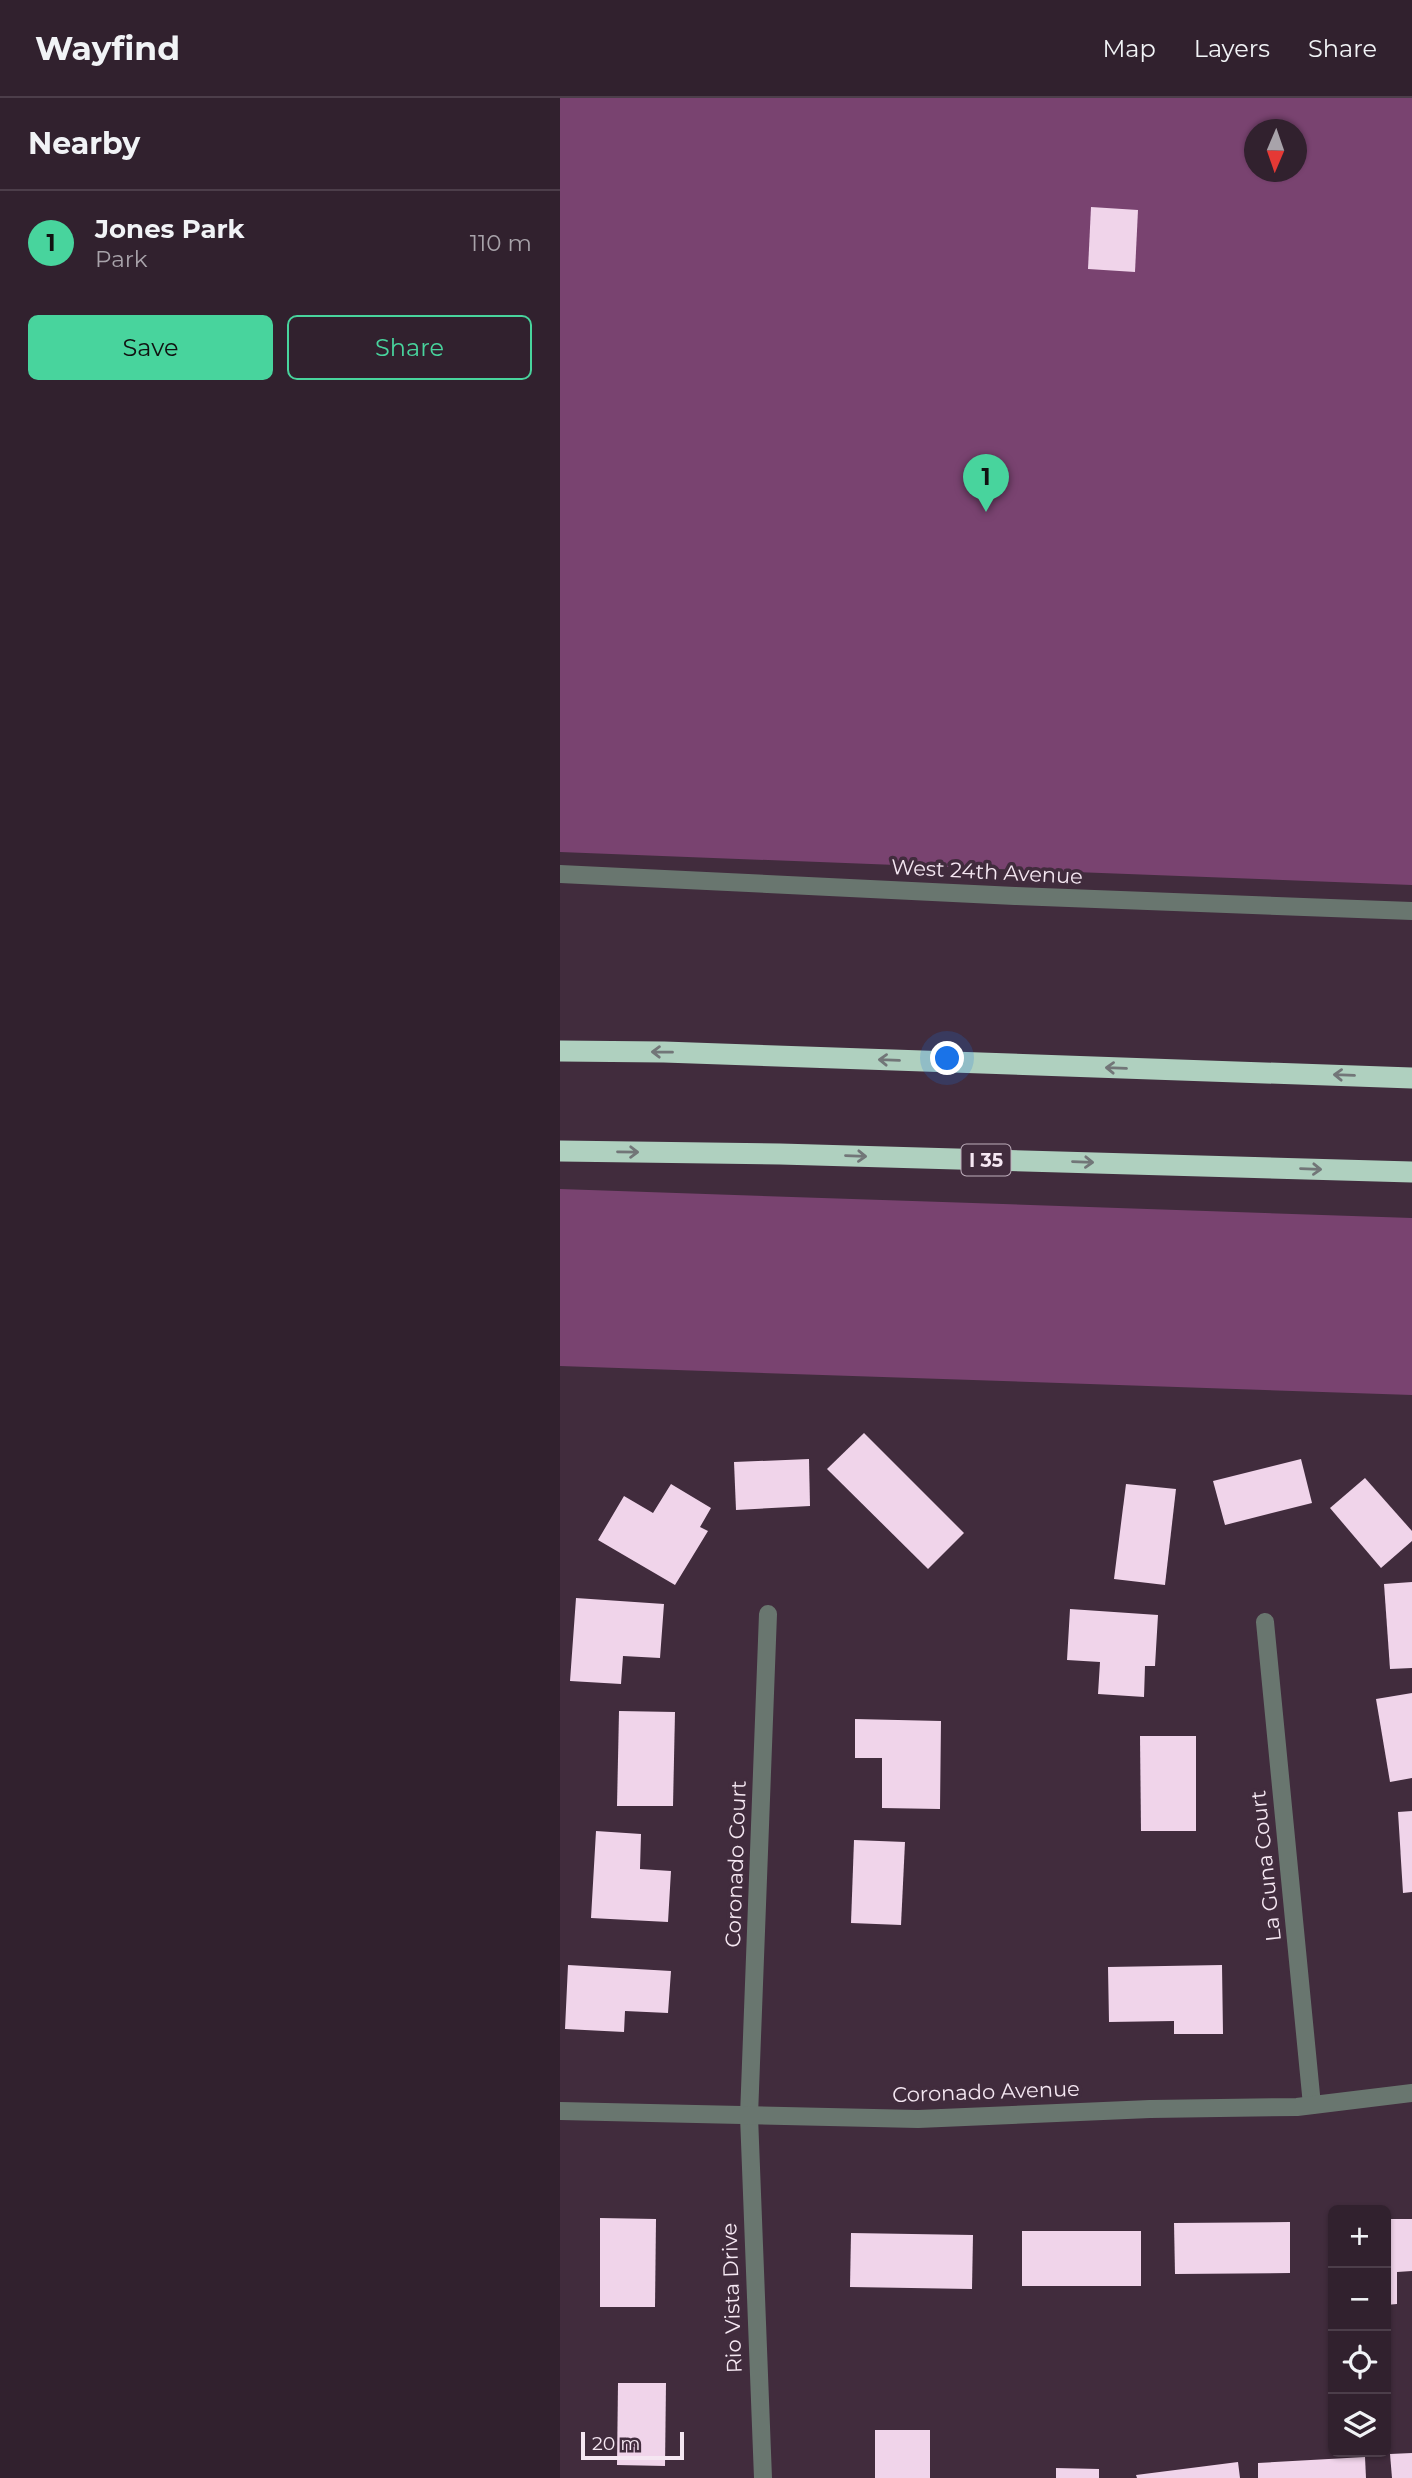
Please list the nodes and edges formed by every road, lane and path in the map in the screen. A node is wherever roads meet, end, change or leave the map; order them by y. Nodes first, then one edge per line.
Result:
1 (560, 874) edge
2 (1412, 911) edge
3 (560, 1051) edge
4 (1412, 1078) edge
5 (560, 1151) edge
6 (1412, 1172) edge
7 (768, 1614) dead end
8 (1265, 1622) dead end
9 (1412, 2093) edge
10 (1312, 2105) junction
11 (560, 2112) edge
12 (749, 2116) junction
13 (763, 2478) edge

1 - 2 street, West 24th Avenue
4 -> 3 highway
5 -> 6 highway, I 35
7 - 12 street, Coronado Court
8 - 10 street, La Guna Court
9 - 10 street, Coronado Avenue
10 - 12 street, Coronado Avenue
11 - 12 street, Coronado Avenue
12 - 13 street, Rio Vista Drive

